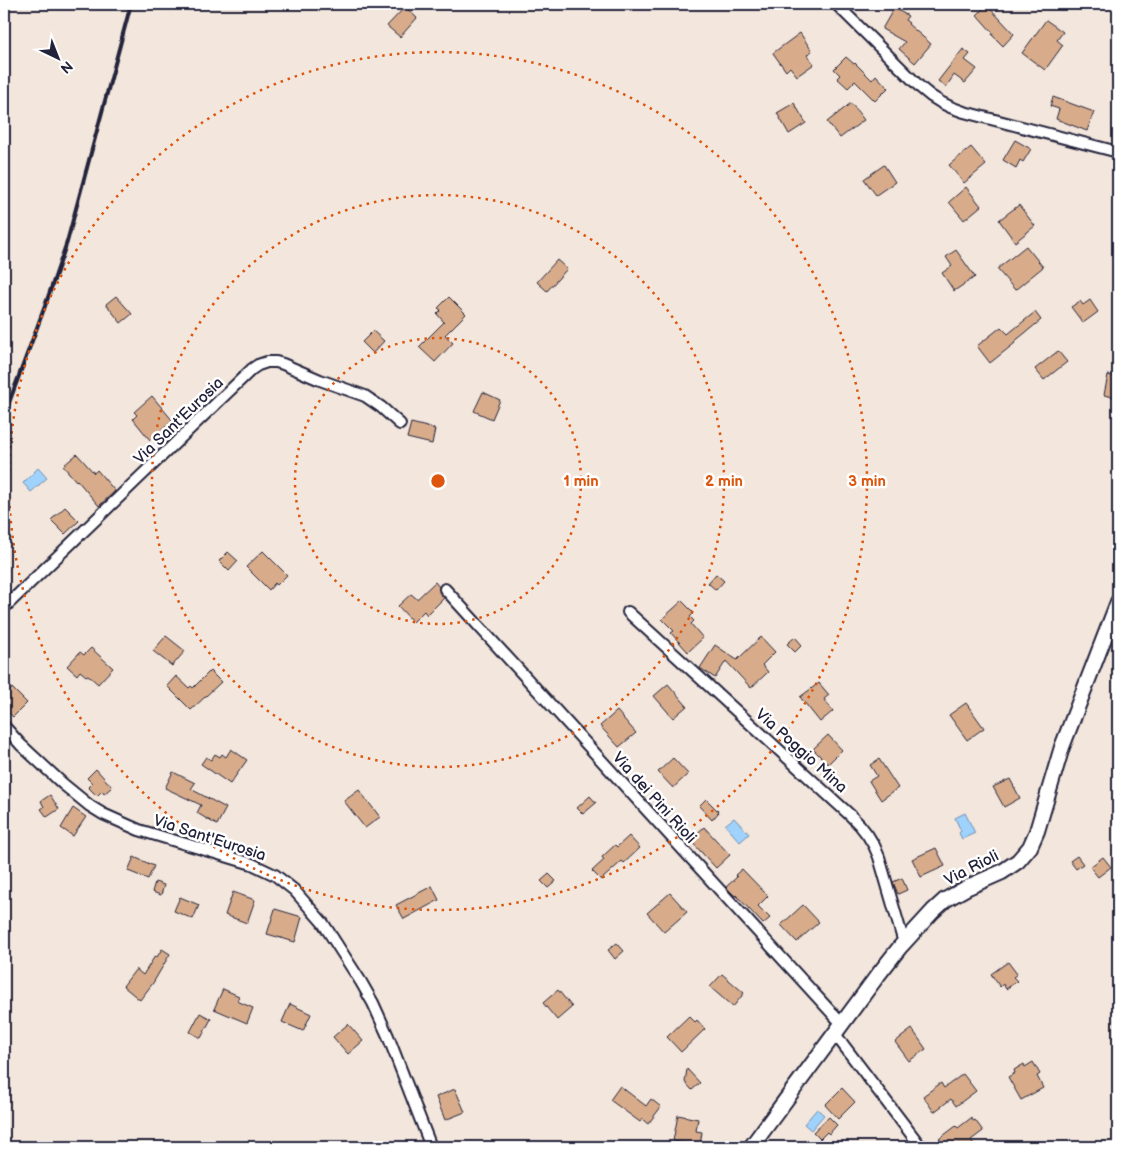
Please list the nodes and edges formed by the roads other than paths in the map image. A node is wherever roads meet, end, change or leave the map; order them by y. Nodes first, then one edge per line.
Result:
1 (836, 4) edge
2 (1118, 152) edge
3 (400, 424) dead end
4 (445, 590) dead end
5 (1118, 602) edge
6 (4, 608) edge
7 (628, 612) dead end
8 (4, 726) edge
9 (904, 943) junction
10 (838, 1029) junction
11 (431, 1147) edge
12 (751, 1147) edge
13 (921, 1147) edge

1 - 2 street
3 - 6 street, Via Sant'Eurosia
4 - 10 street, Via dei Pini Rioli
5 - 9 main road, Via Rioli
7 - 9 street, Via Poggio Mina
8 - 11 street, Via Sant'Eurosia
9 - 10 main road, Via Rioli
10 - 12 main road, Via Rioli
10 - 13 street, Via dei Pini Rioli

